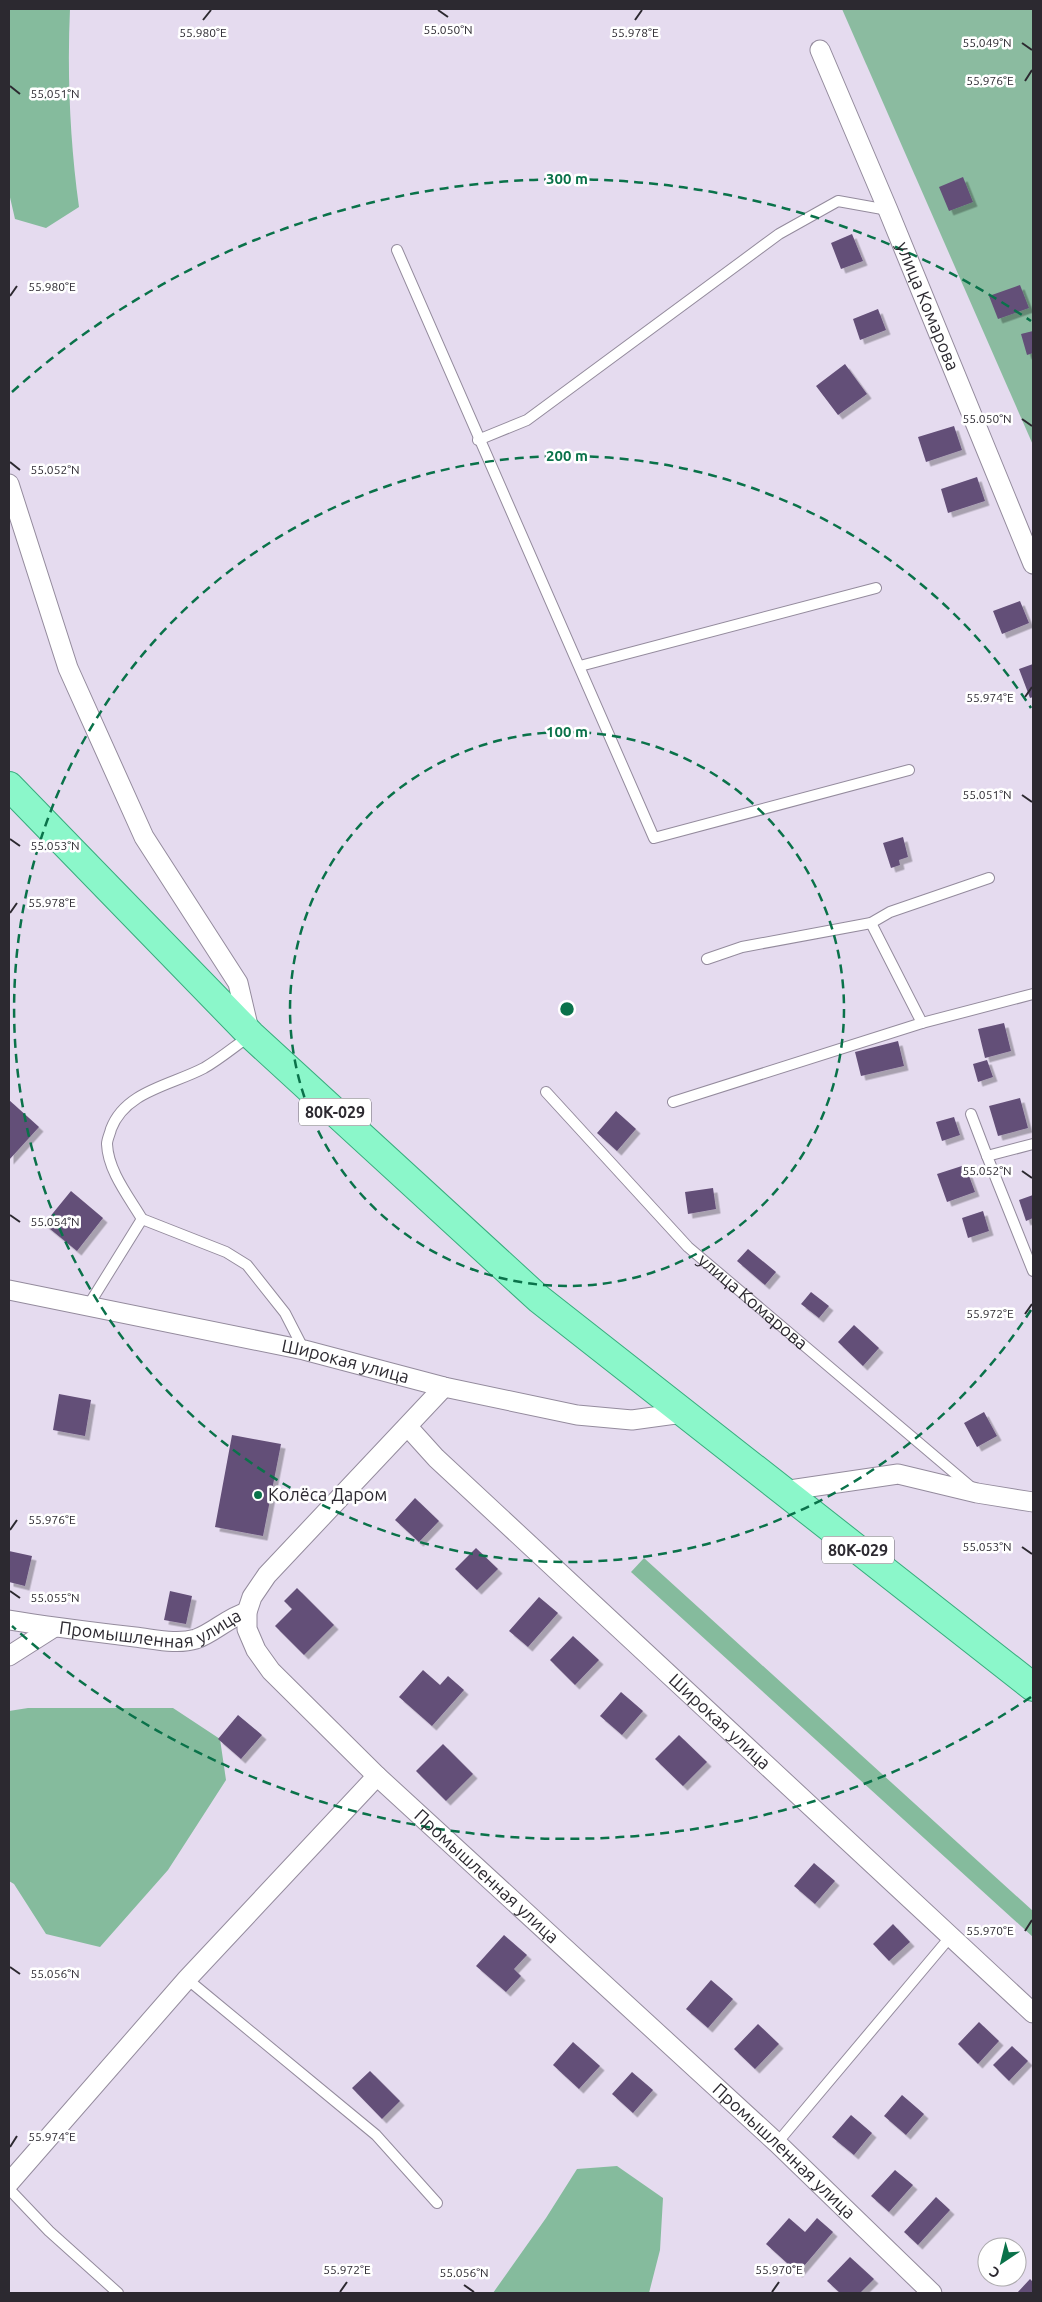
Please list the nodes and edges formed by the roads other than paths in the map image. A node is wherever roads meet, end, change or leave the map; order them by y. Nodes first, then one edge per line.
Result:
1 (820, 50) dead end
2 (888, 210) junction
3 (396, 250) dead end
4 (478, 440) junction
5 (9, 484) edge
6 (1033, 564) edge
7 (876, 588) dead end
8 (580, 666) junction
9 (909, 770) dead end
10 (9, 786) edge
11 (989, 878) dead end
12 (871, 922) junction
13 (707, 959) dead end
14 (1033, 994) edge
15 (922, 1024) junction
16 (251, 1035) junction
17 (546, 1092) dead end
18 (672, 1102) dead end
19 (972, 1114) dead end
20 (1033, 1144) edge
21 (987, 1156) junction
22 (142, 1219) junction
23 (1033, 1271) edge
24 (9, 1290) edge
25 (88, 1306) junction
26 (304, 1350) junction
27 (444, 1387) junction
28 (683, 1413) junction
29 (408, 1427) junction
30 (784, 1491) junction
31 (977, 1493) junction
32 (1033, 1502) edge
33 (247, 1612) junction
34 (9, 1620) edge
35 (53, 1628) junction
36 (9, 1656) edge
37 (1033, 1687) edge
38 (377, 1776) junction
39 (951, 1936) junction
40 (187, 1979) junction
41 (1033, 2013) edge
42 (777, 2143) junction
43 (9, 2183) edge
44 (9, 2189) edge
45 (437, 2203) dead end
46 (118, 2293) edge
47 (932, 2293) edge

1 - 2 street, улица Комарова
2 - 4 lane
2 - 6 street, улица Комарова
3 - 4 lane
4 - 8 lane
5 - 16 street
7 - 8 lane
8 - 9 lane
10 - 16 main road, 80К-029
11 - 12 lane
12 - 13 lane
12 - 15 lane
14 - 15 lane
15 - 18 lane
16 - 22 lane
16 - 28 main road, 80К-029
17 - 31 lane, улица Комарова
19 - 21 lane
20 - 21 lane
21 - 23 lane
22 - 25 lane
22 - 26 lane
24 - 25 street, Широкая улица
25 - 26 street, Широкая улица
26 - 27 street, Широкая улица
27 - 28 street, Широкая улица
27 - 29 street
28 - 30 main road, 80К-029
29 - 33 street
29 - 39 street, Широкая улица
30 - 31 street
30 - 37 main road, 80К-029
31 - 32 street
33 - 35 street, Промышленная улица
33 - 38 street, Промышленная улица
34 - 35 street, Промышленная улица
35 - 36 street
38 - 40 street
38 - 42 street, Промышленная улица
39 - 41 street, Широкая улица
39 - 42 lane
40 - 43 street
40 - 45 lane
42 - 47 street, Промышленная улица
44 - 46 lane

